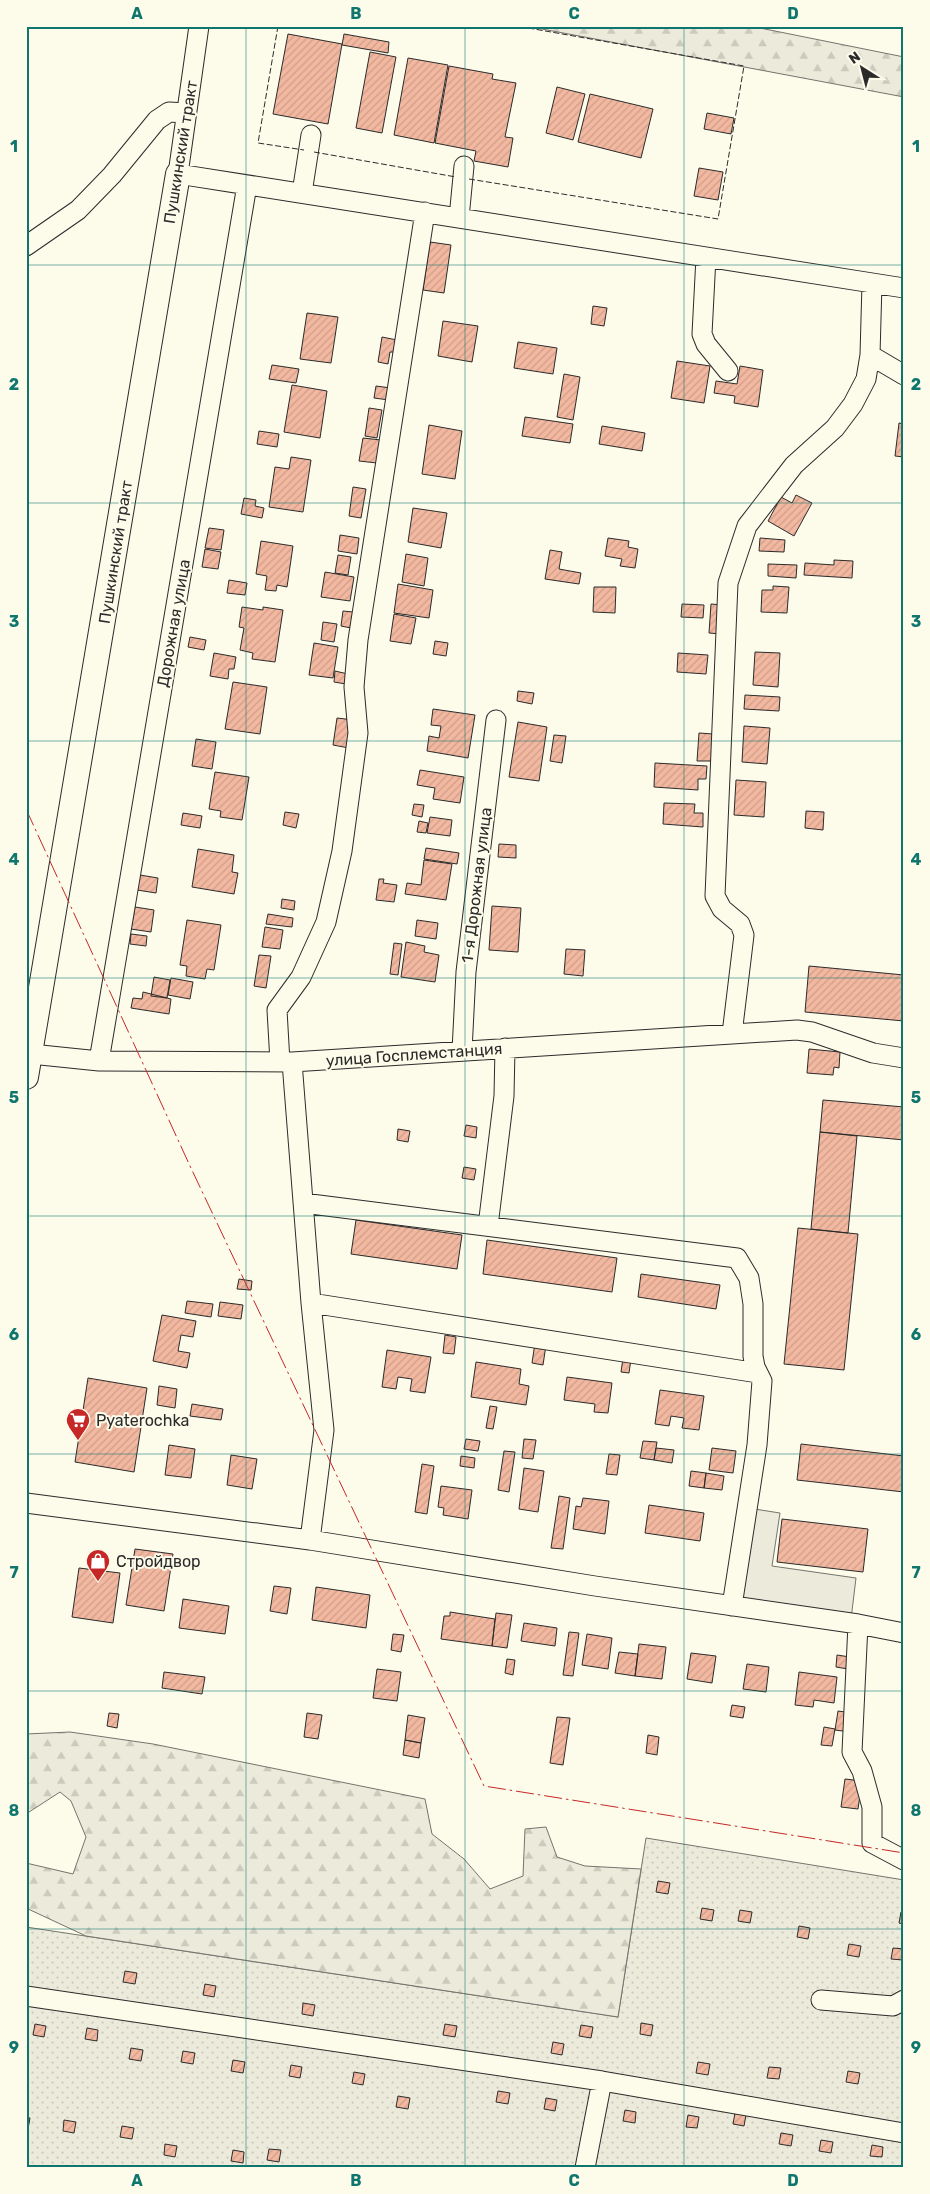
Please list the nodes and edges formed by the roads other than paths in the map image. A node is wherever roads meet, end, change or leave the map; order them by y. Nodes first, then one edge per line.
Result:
1 (199, 26) edge
2 (186, 113) junction
3 (311, 135) dead end
4 (464, 166) dead end
5 (178, 174) junction
6 (247, 185) junction
7 (302, 193) junction
8 (425, 212) junction
9 (459, 218) junction
10 (26, 246) edge
11 (706, 256) junction
12 (872, 283) junction
13 (904, 288) edge
14 (870, 356) junction
15 (728, 371) dead end
16 (904, 375) edge
17 (496, 720) dead end
18 (732, 1034) junction
19 (505, 1048) junction
20 (462, 1051) junction
21 (31, 1054) junction
22 (904, 1058) edge
23 (99, 1061) junction
24 (286, 1062) junction
25 (26, 1077) edge
26 (303, 1203) junction
27 (488, 1226) junction
28 (311, 1303) junction
29 (758, 1373) junction
30 (26, 1503) edge
31 (310, 1540) junction
32 (732, 1606) junction
33 (858, 1624) junction
34 (904, 1632) edge
35 (904, 1860) edge
36 (26, 1996) edge
37 (821, 2000) dead end
38 (904, 2000) edge
39 (602, 2081) junction
40 (904, 2133) edge
41 (585, 2168) edge

1 - 2 street, Пушкинский тракт
2 - 5 street, Пушкинский тракт
2 - 10 street
3 - 7 street
4 - 9 street
5 - 6 street
5 - 21 main road, Пушкинский тракт
6 - 7 street
6 - 23 street, Дорожная улица
7 - 8 street
8 - 9 street
8 - 24 street
9 - 11 street
11 - 12 street
11 - 15 street
12 - 13 street
12 - 14 street
14 - 16 street
14 - 18 street
17 - 20 street, 1-я Дорожная улица
18 - 19 street, улица Госплемстанция
18 - 22 street, улица Госплемстанция
19 - 20 street, улица Госплемстанция
19 - 27 street
20 - 24 street, улица Госплемстанция
21 - 23 street, улица Госплемстанция
21 - 25 main road, Пушкинский тракт
23 - 24 street, улица Госплемстанция
24 - 26 street
26 - 27 street
26 - 28 street
27 - 29 street
28 - 29 street
28 - 31 street
29 - 32 street
30 - 31 street
31 - 32 street
32 - 33 street
33 - 34 street
33 - 35 street
36 - 39 street
37 - 38 street
39 - 40 street
39 - 41 street

